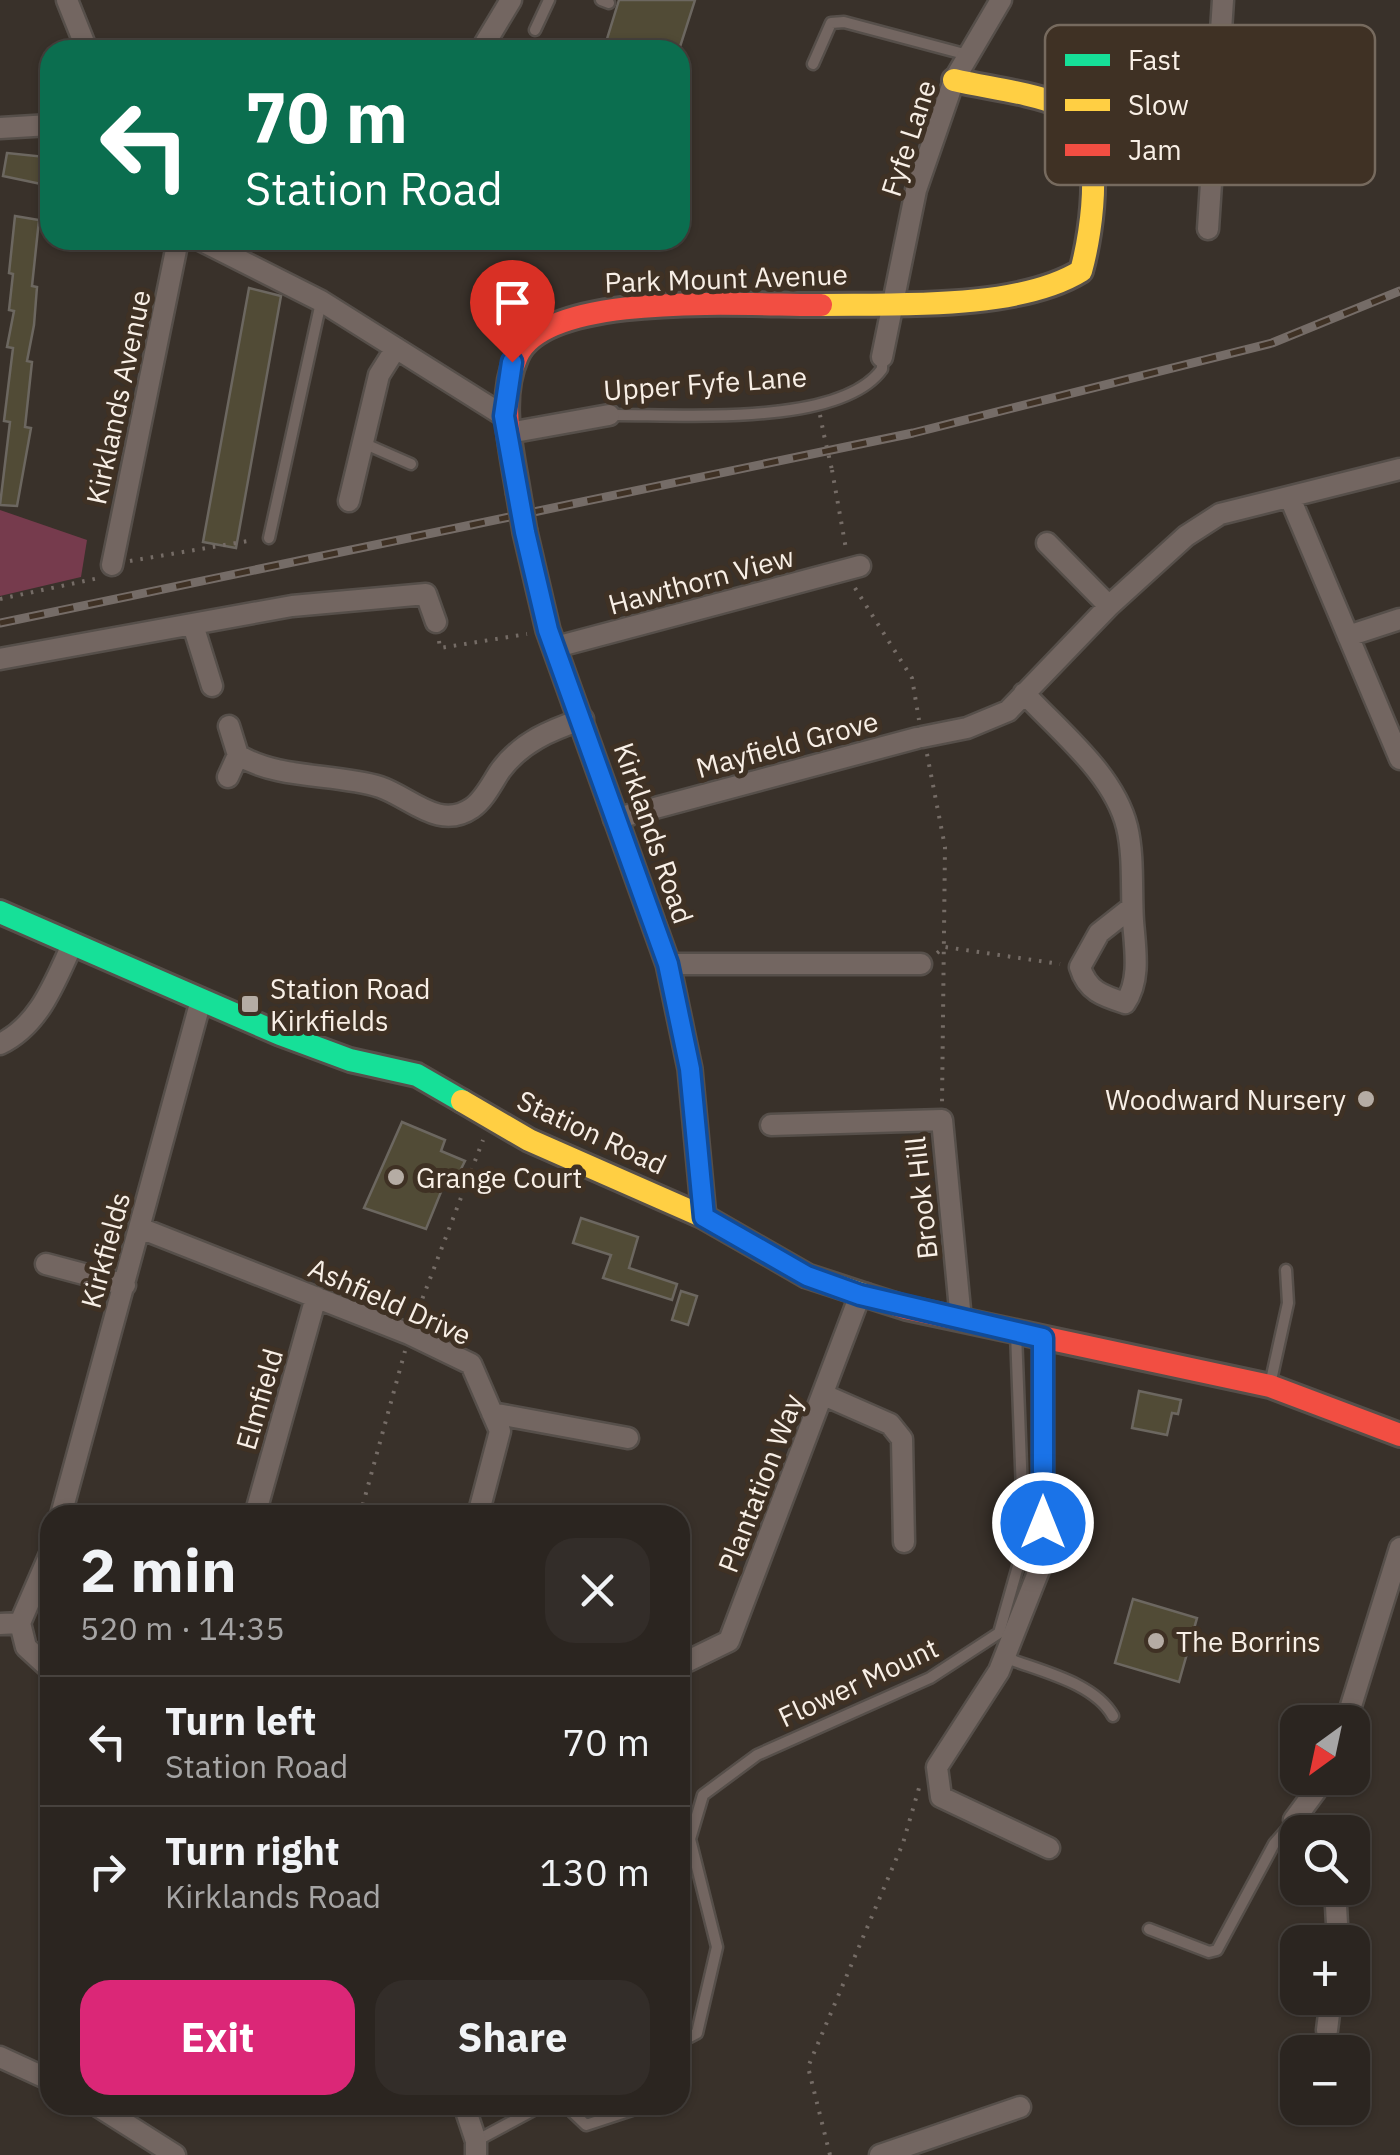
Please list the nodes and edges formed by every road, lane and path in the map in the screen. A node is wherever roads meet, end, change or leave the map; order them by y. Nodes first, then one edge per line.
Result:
1 (67, 0) edge
2 (511, 0) edge
3 (550, 0) edge
4 (1001, 0) edge
5 (1223, 0) edge
6 (1221, 25) edge
7 (535, 30) dead end
8 (84, 40) edge
9 (487, 40) edge
10 (969, 56) junction
11 (813, 64) dead end
12 (954, 80) junction
13 (1045, 101) edge
14 (40, 126) edge
15 (0, 128) edge
16 (1091, 185) edge
17 (1211, 185) edge
18 (1208, 228) dead end
19 (176, 250) edge
20 (220, 250) edge
21 (321, 301) junction
22 (895, 304) junction
23 (396, 348) junction
24 (882, 357) joint
25 (610, 415) joint
26 (507, 424) junction
27 (824, 435) dead end
28 (363, 443) junction
29 (411, 464) dead end
30 (1400, 469) edge
31 (1290, 498) junction
32 (349, 502) dead end
33 (268, 538) joint
34 (1047, 543) dead end
35 (112, 565) junction
36 (858, 567) junction
37 (0, 599) edge
38 (1109, 606) junction
39 (1400, 618) edge
40 (436, 622) joint
41 (193, 625) junction
42 (1348, 636) junction
43 (552, 638) junction
44 (0, 658) edge
45 (212, 686) dead end
46 (1024, 693) junction
47 (584, 719) junction
48 (229, 726) dead end
49 (919, 738) junction
50 (238, 755) junction
51 (1400, 758) edge
52 (228, 778) dead end
53 (614, 819) junction
54 (1132, 907) junction
55 (0, 912) edge
56 (74, 943) junction
57 (945, 947) junction
58 (668, 964) junction
59 (921, 964) dead end
60 (1080, 967) junction
61 (202, 1000) junction
62 (0, 1044) edge
63 (491, 1118) junction
64 (942, 1120) junction
65 (771, 1125) dead end
66 (704, 1217) junction
67 (140, 1228) junction
68 (46, 1264) dead end
69 (1286, 1270) dead end
70 (124, 1285) junction
71 (860, 1295) junction
72 (316, 1297) junction
73 (961, 1320) junction
74 (1016, 1332) junction
75 (409, 1334) junction
76 (1043, 1338) junction
77 (1270, 1386) junction
78 (824, 1395) junction
79 (492, 1412) junction
80 (1400, 1435) edge
81 (628, 1438) dead end
82 (64, 1505) edge
83 (258, 1505) edge
84 (363, 1505) edge
85 (481, 1505) edge
86 (904, 1542) dead end
87 (1400, 1548) edge
88 (40, 1571) edge
89 (10, 1623) edge
90 (1004, 1658) junction
91 (40, 1660) edge
92 (690, 1660) edge
93 (1351, 1705) edge
94 (1114, 1716) dead end
95 (690, 1839) edge
96 (690, 1839) edge
97 (1280, 1840) edge
98 (1048, 1848) dead end
99 (896, 1860) dead end
100 (1149, 1929) dead end
101 (1329, 2015) edge
102 (1327, 2030) dead end
103 (690, 2037) edge
104 (0, 2058) edge
105 (40, 2076) edge
106 (1020, 2107) dead end
107 (112, 2115) edge
108 (467, 2115) edge
109 (527, 2115) edge
110 (576, 2115) edge
111 (615, 2115) edge
112 (476, 2148) edge
113 (175, 2155) edge
114 (830, 2155) edge
115 (880, 2155) edge

1 - 8 street
2 - 9 street
3 - 7 lane
4 - 10 street, Fyfe Lane
5 - 6 street
10 - 11 lane
10 - 12 street, Fyfe Lane
12 - 13 street, Park Mount Avenue
12 - 22 street, Fyfe Lane
14 - 15 street
16 - 22 street, Park Mount Avenue
17 - 18 street
19 - 35 street, Kirklands Avenue
20 - 21 street
21 - 23 street
21 - 33 lane
22 - 24 street, Fyfe Lane
22 - 26 street, Park Mount Avenue
23 - 26 street
23 - 28 street
24 - 25 lane, Upper Fyfe Lane
25 - 26 street, Upper Fyfe Lane
26 - 43 street, Kirklands Road, bridge
27 - 36 path, bridge
28 - 29 lane
28 - 32 street
30 - 31 street, Mayfield Grove
31 - 38 street, Mayfield Grove
31 - 42 street
33 - 35 path
34 - 38 street
35 - 37 path
36 - 43 street, Hawthorn View
36 - 49 path
38 - 46 street, Mayfield Grove
39 - 42 street
40 - 41 street
40 - 43 path
41 - 44 street
41 - 45 street
42 - 51 street
43 - 47 street, Kirklands Road
46 - 49 street, Mayfield Grove
46 - 54 street
47 - 50 street
47 - 53 street, Kirklands Road
48 - 50 street
49 - 53 street, Mayfield Grove
49 - 57 path
50 - 52 street
53 - 58 street, Kirklands Road
54 - 60 street
54 - 60 street
55 - 56 street, Station Road
56 - 61 street, Station Road
56 - 62 street
57 - 60 path
57 - 64 path
58 - 59 street
58 - 66 street, Kirklands Road
61 - 63 street, Station Road
61 - 67 street, Kirkfields
63 - 66 street, Station Road
63 - 75 path
64 - 65 street, Brook Hill
64 - 73 street, Brook Hill
66 - 71 street, Station Road
67 - 70 street, Kirkfields
67 - 72 street, Ashfield Drive
68 - 70 street
69 - 77 lane
70 - 82 street, Kirkfields
71 - 73 street, Station Road
71 - 78 street, Plantation Way
72 - 75 street, Ashfield Drive
72 - 83 street, Elmfield
73 - 74 street, Station Road
74 - 76 street, Station Road
74 - 95 lane, Flower Mount
75 - 79 street, Ashfield Drive
75 - 84 path
76 - 77 street, Station Road
76 - 90 street
77 - 80 street, Station Road
78 - 86 street
78 - 92 street, Plantation Way
79 - 81 street
79 - 85 street, Ashfield Drive
87 - 93 street
88 - 89 street
89 - 91 street
90 - 94 lane
90 - 98 street
96 - 103 lane, Flower Mount
97 - 100 lane
99 - 114 path
101 - 102 street
104 - 105 street
106 - 115 street
107 - 113 street
108 - 112 street
109 - 112 lane
110 - 111 lane

